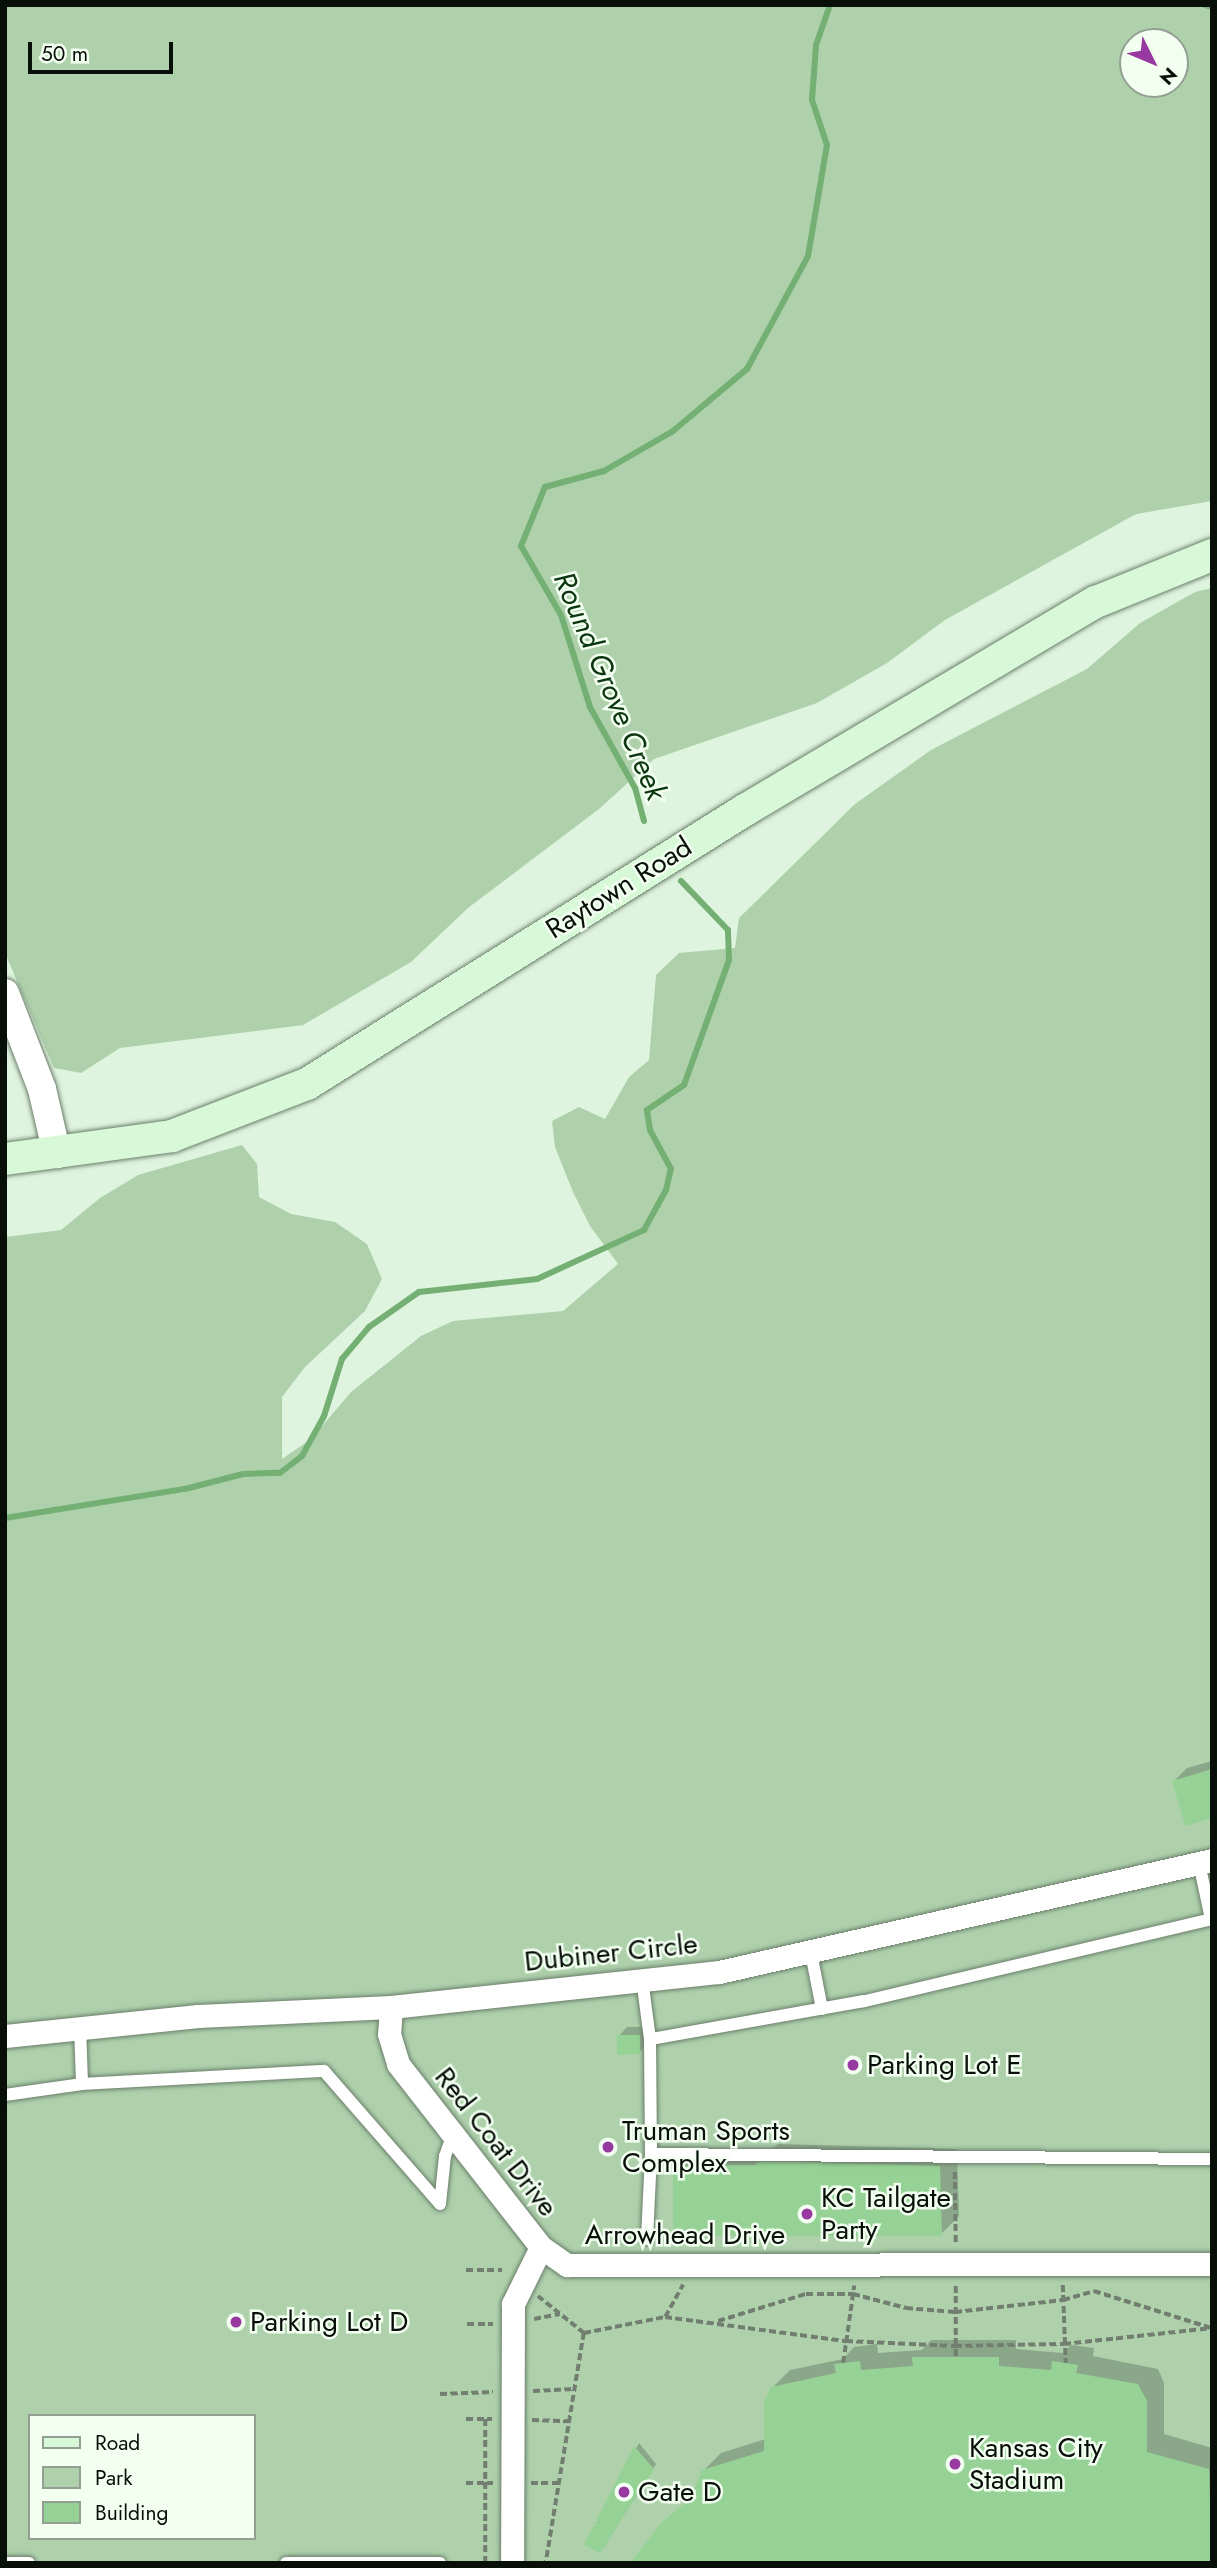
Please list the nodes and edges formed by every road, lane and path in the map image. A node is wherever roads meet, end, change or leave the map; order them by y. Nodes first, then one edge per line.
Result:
1 (1212, 555) edge
2 (5, 993) edge
3 (57, 1154) junction
4 (5, 1159) edge
5 (1205, 1862) edge
6 (1211, 1919) edge
7 (811, 1953) junction
8 (642, 1979) junction
9 (391, 2007) junction
10 (822, 2009) junction
11 (80, 2026) junction
12 (5, 2036) edge
13 (650, 2039) junction
14 (82, 2084) junction
15 (5, 2095) edge
16 (453, 2134) junction
17 (651, 2154) junction
18 (955, 2157) junction
19 (1212, 2159) edge
20 (647, 2239) dead end
21 (541, 2247) junction
22 (956, 2247) dead end
23 (1212, 2264) edge
24 (694, 2265) junction
25 (466, 2270) dead end
26 (502, 2270) dead end
27 (855, 2282) dead end
28 (1062, 2283) dead end
29 (956, 2284) dead end
30 (853, 2294) junction
31 (537, 2296) dead end
32 (1063, 2300) junction
33 (955, 2312) junction
34 (560, 2314) junction
35 (665, 2317) junction
36 (522, 2322) dead end
37 (716, 2322) junction
38 (502, 2324) dead end
39 (467, 2325) dead end
40 (1212, 2328) edge
41 (584, 2333) junction
42 (846, 2341) junction
43 (1064, 2344) junction
44 (955, 2346) junction
45 (956, 2357) dead end
46 (843, 2363) dead end
47 (1066, 2363) dead end
48 (575, 2389) junction
49 (501, 2391) dead end
50 (522, 2391) dead end
51 (440, 2395) dead end
52 (485, 2419) junction
53 (466, 2420) dead end
54 (503, 2420) dead end
55 (522, 2420) dead end
56 (570, 2421) junction
57 (466, 2483) dead end
58 (484, 2483) junction
59 (502, 2483) dead end
60 (522, 2483) dead end
61 (559, 2483) junction
62 (386, 2562) edge
63 (5, 2563) edge
64 (29, 2563) edge
65 (286, 2563) edge
66 (440, 2563) edge
67 (485, 2563) edge
68 (512, 2563) edge
69 (546, 2563) edge

1 - 3 main road, Raytown Road
2 - 3 street
3 - 4 main road, Raytown Road
5 - 6 lane
5 - 7 street, Dubiner Circle
6 - 10 lane
7 - 8 street, Dubiner Circle
7 - 10 lane
8 - 9 street, Dubiner Circle
8 - 13 lane
9 - 11 street, Dubiner Circle
9 - 16 street, Red Coat Drive
10 - 13 lane
11 - 12 street, Dubiner Circle
11 - 14 lane
13 - 17 lane
14 - 15 lane
14 - 16 lane
16 - 21 street, Red Coat Drive
17 - 18 lane
17 - 20 lane
18 - 19 lane
18 - 22 path
21 - 24 street, Arrowhead Drive
21 - 68 street, Red Coat Drive
23 - 24 street, Arrowhead Drive
24 - 35 path
25 - 26 path
27 - 30 path
28 - 32 path
29 - 33 path
30 - 33 path
30 - 37 path
30 - 42 path
31 - 34 path
32 - 33 path
32 - 40 path
32 - 43 path
33 - 44 path
34 - 36 path
34 - 41 path
35 - 37 path
35 - 41 path
37 - 42 path
38 - 39 path
40 - 43 path
41 - 48 path
42 - 44 path
42 - 46 path
43 - 44 path
43 - 47 path
44 - 45 path
48 - 50 path
48 - 56 path
49 - 51 path
52 - 53 path
52 - 54 path
52 - 58 path
55 - 56 path
56 - 61 path
57 - 58 path
58 - 59 path
58 - 67 path
60 - 61 path
61 - 69 path
62 - 65 lane
62 - 66 lane
63 - 64 lane

